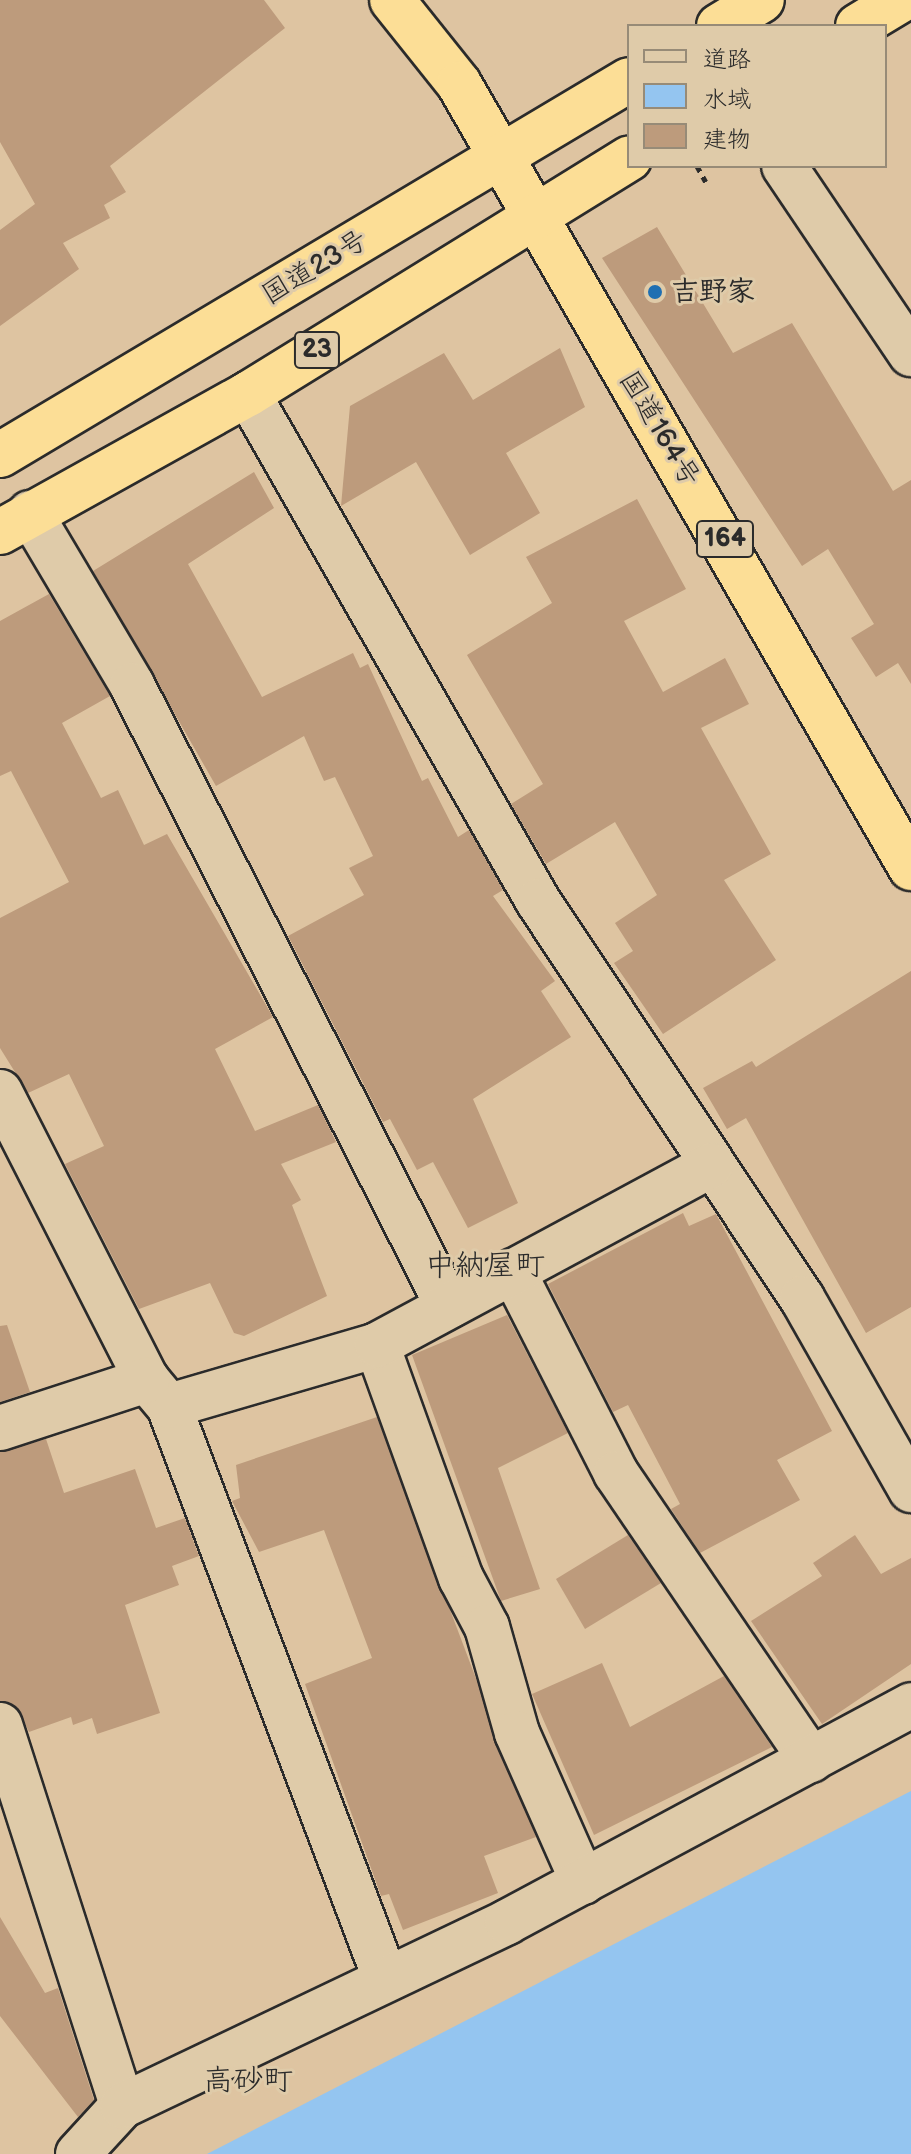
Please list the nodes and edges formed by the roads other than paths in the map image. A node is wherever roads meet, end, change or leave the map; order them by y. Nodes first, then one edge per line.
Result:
1 (392, 0) edge
2 (762, 0) edge
3 (901, 0) edge
4 (722, 24) edge
5 (861, 24) edge
6 (627, 81) edge
7 (501, 157) junction
8 (627, 160) edge
9 (785, 168) edge
10 (533, 212) junction
11 (911, 354) edge
12 (248, 394) junction
13 (3, 447) edge
14 (15, 522) edge
15 (911, 868) edge
16 (0, 1092) edge
17 (711, 1165) junction
18 (513, 1271) junction
19 (448, 1306) junction
20 (377, 1345) junction
21 (158, 1393) junction
22 (0, 1428) edge
23 (911, 1490) edge
24 (911, 1705) edge
25 (0, 1725) edge
26 (811, 1760) junction
27 (583, 1882) junction
28 (384, 1975) junction
29 (122, 2106) junction
30 (78, 2154) edge

1 - 7 highway, 国道164号 / 164
2 - 4 highway
3 - 5 highway
6 - 7 highway, 国道23号 / 23
7 - 10 highway, 国道164号 / 164
7 - 13 highway, 国道23号 / 23
8 - 10 highway, 23
9 - 11 street
10 - 12 highway, 23
10 - 15 highway, 国道164号 / 164
12 - 14 highway, 23
12 - 17 street
14 - 19 street
16 - 21 street
17 - 18 street
17 - 23 street
18 - 19 street
18 - 26 street
19 - 20 street
20 - 21 street
20 - 27 street
21 - 22 street
21 - 28 street
24 - 26 street
25 - 29 street
26 - 27 street
27 - 28 street
28 - 29 street
29 - 30 street

